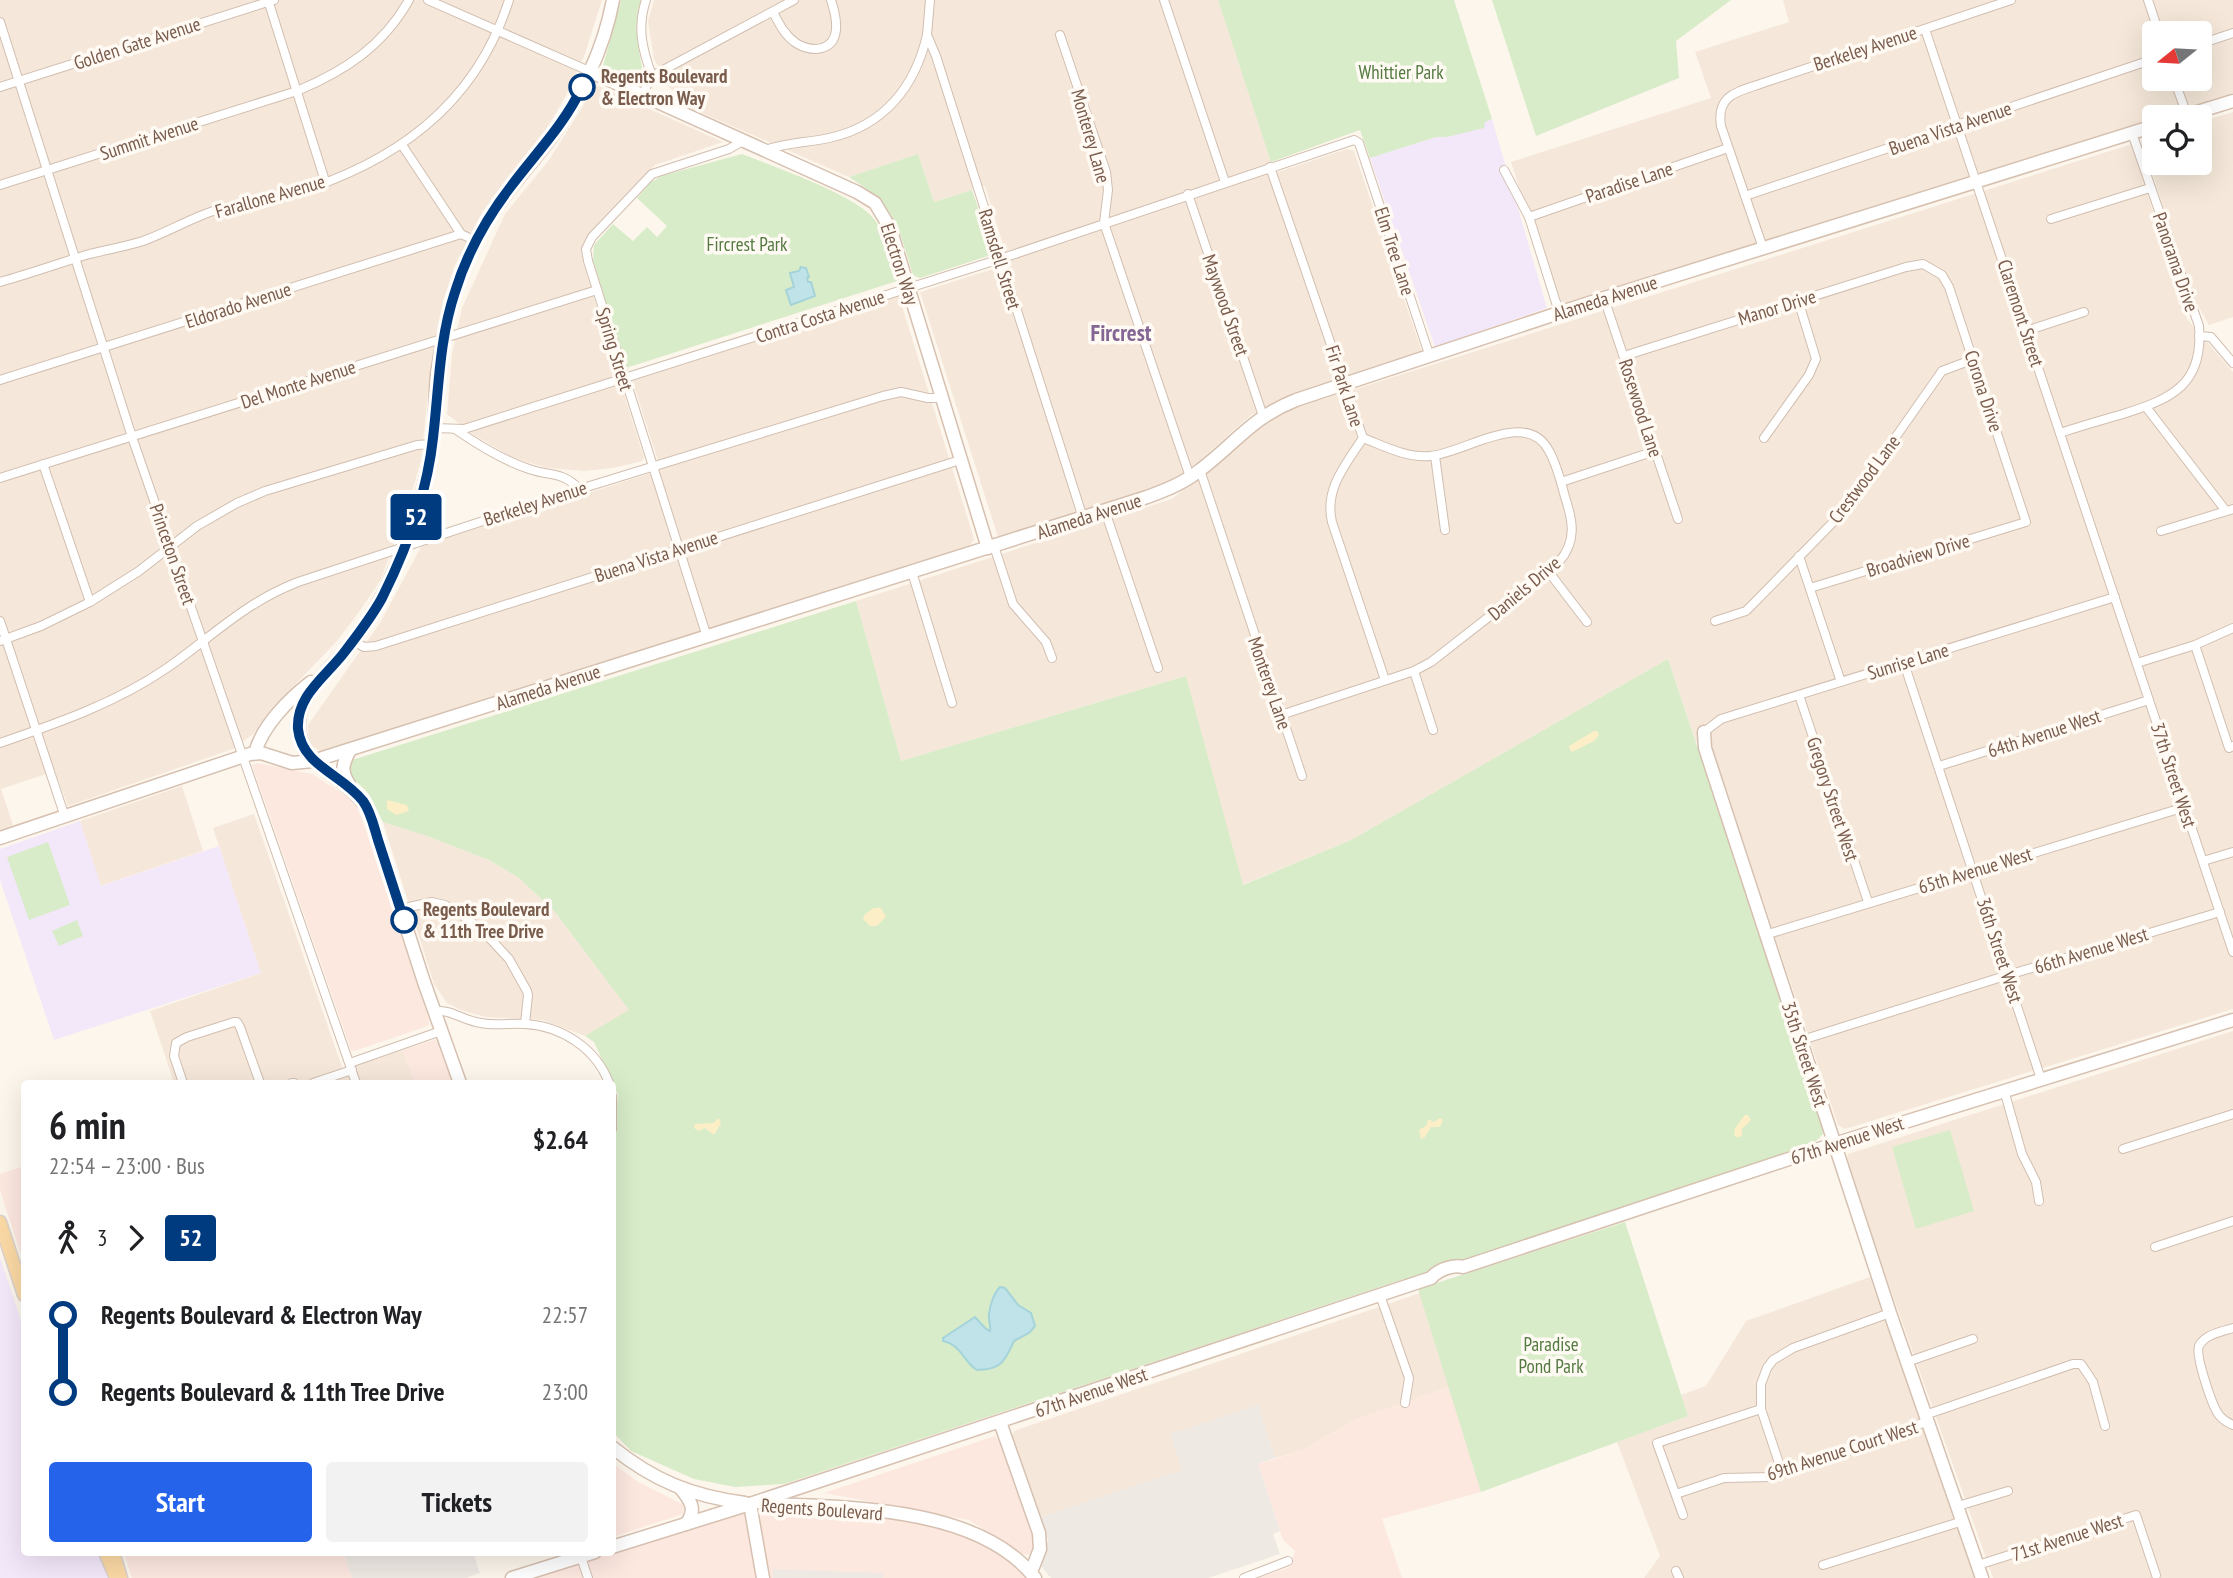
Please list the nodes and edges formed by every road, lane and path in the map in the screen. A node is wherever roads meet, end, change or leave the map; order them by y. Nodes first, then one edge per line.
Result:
1 (409, 0) edge
2 (428, 0) edge
3 (509, 0) edge
4 (614, 0) edge
5 (646, 0) edge
6 (794, 0) edge
7 (831, 0) edge
8 (930, 0) edge
9 (1164, 0) edge
10 (2011, 0) edge
11 (2148, 0) edge
12 (270, 1) edge
13 (773, 12) junction
14 (2155, 21) edge
15 (0, 22) edge
16 (1925, 29) junction
17 (498, 32) junction
18 (2233, 33) edge
19 (927, 35) junction
20 (1060, 35) dead end
21 (2212, 40) edge
22 (2142, 63) edge
23 (589, 71) junction
24 (652, 76) junction
25 (19, 81) junction
26 (0, 87) edge
27 (297, 91) junction
28 (642, 95) junction
29 (2233, 101) edge
30 (2212, 107) edge
31 (1958, 126) junction
32 (2142, 130) edge
33 (2132, 133) junction
34 (743, 141) junction
35 (402, 145) junction
36 (1360, 145) joint
37 (1728, 148) junction
38 (766, 150) junction
39 (1270, 167) junction
40 (47, 170) junction
41 (1504, 170) dead end
42 (325, 181) junction
43 (1977, 181) junction
44 (1225, 182) junction
45 (0, 185) edge
46 (2150, 188) junction
47 (1188, 194) junction
48 (1745, 196) junction
49 (1529, 217) junction
50 (2051, 219) dead end
51 (1104, 223) junction
52 (461, 234) junction
53 (476, 241) junction
54 (1763, 248) junction
55 (75, 259) junction
56 (1000, 259) junction
57 (1930, 268) joint
58 (0, 282) edge
59 (908, 288) junction
60 (597, 290) junction
61 (1604, 298) junction
62 (1798, 300) junction
63 (1559, 312) junction
64 (2084, 312) dead end
65 (2026, 331) junction
66 (2199, 336) junction
67 (443, 338) junction
68 (103, 348) junction
69 (1624, 356) junction
70 (1430, 357) junction
71 (1974, 359) junction
72 (2233, 363) edge
73 (624, 378) junction
74 (0, 380) edge
75 (1346, 385) junction
76 (941, 398) junction
77 (2146, 407) junction
78 (1263, 416) junction
79 (434, 428) junction
80 (455, 429) junction
81 (2060, 433) junction
82 (132, 437) junction
83 (1363, 438) junction
84 (1764, 438) dead end
85 (432, 444) junction
86 (1655, 451) junction
87 (1435, 456) junction
88 (960, 460) junction
89 (43, 464) junction
90 (652, 466) junction
91 (1195, 474) junction
92 (0, 478) edge
93 (1561, 482) junction
94 (580, 489) junction
95 (2229, 510) edge
96 (1105, 511) junction
97 (1083, 518) junction
98 (1678, 519) dead end
99 (2026, 522) joint
100 (1445, 530) dead end
101 (2161, 531) dead end
102 (406, 545) junction
103 (170, 547) junction
104 (991, 547) junction
105 (679, 549) junction
106 (1799, 555) junction
107 (1548, 571) junction
108 (912, 572) junction
109 (1810, 588) junction
110 (2115, 597) junction
111 (90, 602) junction
112 (0, 621) edge
113 (1715, 621) dead end
114 (1587, 622) dead end
115 (2233, 628) edge
116 (707, 637) junction
117 (3, 640) edge
118 (202, 641) junction
119 (353, 641) junction
120 (2195, 645) junction
121 (1052, 658) dead end
122 (336, 663) junction
123 (1904, 663) junction
124 (2137, 663) junction
125 (1158, 668) dead end
126 (1414, 671) junction
127 (1385, 680) junction
128 (1841, 682) junction
129 (1799, 695) junction
130 (2149, 700) junction
131 (952, 703) dead end
132 (1281, 715) junction
133 (37, 730) junction
134 (1433, 730) dead end
135 (1704, 732) joint
136 (0, 743) edge
137 (2231, 747) edge
138 (350, 750) junction
139 (249, 755) junction
140 (313, 761) junction
141 (1939, 766) junction
142 (1302, 776) dead end
143 (352, 789) junction
144 (2185, 807) junction
145 (65, 817) junction
146 (0, 838) edge
147 (2233, 852) edge
148 (2203, 861) junction
149 (1973, 870) junction
150 (1868, 902) junction
151 (400, 909) junction
152 (2220, 912) junction
153 (1765, 935) junction
154 (2233, 952) edge
155 (2008, 975) junction
156 (434, 1011) junction
157 (2233, 1020) edge
158 (525, 1024) junction
159 (441, 1031) junction
160 (1802, 1040) junction
161 (351, 1067) junction
162 (2041, 1079) junction
163 (182, 1080) edge
164 (259, 1080) edge
165 (320, 1080) edge
166 (355, 1080) edge
167 (459, 1080) edge
168 (608, 1080) edge
169 (2004, 1090) junction
170 (2233, 1114) edge
171 (1834, 1144) junction
172 (2123, 1149) dead end
173 (2039, 1201) dead end
174 (2233, 1221) edge
175 (0, 1222) edge
176 (2155, 1247) dead end
177 (21, 1286) edge
178 (1380, 1295) junction
179 (1890, 1313) junction
180 (2233, 1328) edge
181 (1973, 1339) dead end
182 (1907, 1362) junction
183 (1405, 1403) dead end
184 (1761, 1409) junction
185 (1926, 1418) junction
186 (1000, 1422) junction
187 (2232, 1425) edge
188 (2105, 1426) dead end
189 (616, 1450) edge
190 (1782, 1472) junction
191 (681, 1488) junction
192 (2008, 1491) dead end
193 (1676, 1494) junction
194 (750, 1504) junction
195 (1958, 1506) junction
196 (1683, 1515) dead end
197 (1963, 1521) junction
198 (687, 1524) junction
199 (616, 1545) edge
200 (107, 1556) edge
201 (114, 1556) edge
202 (581, 1557) joint
203 (1288, 1562) dead end
204 (1823, 1565) dead end
205 (1978, 1565) junction
206 (1033, 1575) edge
207 (2156, 1575) dead end
208 (116, 1578) edge
209 (121, 1578) edge
210 (512, 1578) edge
211 (588, 1578) edge
212 (763, 1578) edge
213 (1244, 1578) edge
214 (1982, 1578) edge

1 - 27 street, Summit Avenue
2 - 17 street
3 - 17 street, Farallone Avenue
4 - 23 street
5 - 24 street
6 - 13 street
7 - 13 street
8 - 19 street, Ramsdell Street
9 - 44 street
10 - 16 street, Berkeley Avenue
11 - 14 street
12 - 25 street, Golden Gate Avenue
12 - 27 street
13 - 24 street
15 - 25 street, Princeton Street
16 - 31 street, Claremont Street
16 - 37 street, Berkeley Avenue
17 - 23 street
17 - 35 street, Farallone Avenue
18 - 21 street
19 - 38 street
19 - 56 street, Ramsdell Street
20 - 51 street, Monterey Lane
22 - 31 street, Buena Vista Avenue
23 - 28 street, Electron Way
23 - 53 street
24 - 28 street
25 - 26 street, Golden Gate Avenue
25 - 40 street, Princeton Street
27 - 40 street, Summit Avenue
27 - 42 street
28 - 34 street, Electron Way
29 - 30 street
31 - 43 street, Claremont Street
31 - 48 street, Buena Vista Avenue
32 - 33 street, Alameda Avenue
33 - 43 street, Alameda Avenue
33 - 46 street, Panorama Drive
34 - 38 street, Electron Way
34 - 60 street, Spring Street
35 - 42 street, Farallone Avenue
35 - 52 street
36 - 39 street, Contra Costa Avenue
36 - 70 street, Elm Tree Lane
37 - 48 street
37 - 49 street, Paradise Lane
38 - 59 street, Electron Way
39 - 44 street, Contra Costa Avenue
39 - 75 street, Fir Park Lane
40 - 45 street, Summit Avenue
40 - 55 street, Princeton Street
41 - 49 street
42 - 55 street, Farallone Avenue
43 - 54 street, Alameda Avenue
43 - 65 street, Claremont Street
44 - 47 street, Contra Costa Avenue
46 - 50 street
46 - 66 street, Panorama Drive
47 - 51 street, Contra Costa Avenue
47 - 78 street, Maywood Street
48 - 54 street
49 - 63 street
51 - 56 street, Contra Costa Avenue
51 - 91 street, Monterey Lane
52 - 53 street
52 - 68 street, Eldorado Avenue
53 - 67 street
54 - 61 street, Alameda Avenue
55 - 58 street, Farallone Avenue
55 - 68 street, Princeton Street
56 - 59 street, Contra Costa Avenue
56 - 97 street, Ramsdell Street
57 - 62 street, Manor Drive
57 - 71 street, Corona Drive
59 - 73 street, Contra Costa Avenue
59 - 76 street, Electron Way
60 - 67 street, Del Monte Avenue
60 - 73 street, Spring Street
61 - 63 street, Alameda Avenue
61 - 69 street, Rosewood Lane
62 - 69 street, Manor Drive
62 - 84 street
63 - 70 street, Alameda Avenue
64 - 65 street
65 - 81 street, Claremont Street
66 - 72 street
66 - 77 street, Panorama Drive
67 - 79 street
67 - 82 street, Del Monte Avenue
68 - 74 street, Eldorado Avenue
68 - 82 street, Princeton Street
69 - 86 street, Rosewood Lane
70 - 75 street, Alameda Avenue
71 - 99 street, Corona Drive
71 - 106 street, Crestwood Lane
73 - 80 street, Contra Costa Avenue
73 - 90 street, Spring Street
75 - 78 street, Alameda Avenue
75 - 83 street, Fir Park Lane
76 - 88 street, Electron Way
76 - 90 street, Berkeley Avenue
77 - 81 street, Panorama Drive
77 - 95 street
78 - 91 street, Alameda Avenue
79 - 80 street, Contra Costa Avenue
79 - 85 street
80 - 94 street
81 - 110 street, Claremont Street
82 - 89 street, Del Monte Avenue
82 - 103 street, Princeton Street
83 - 87 street, Daniels Drive
83 - 127 street, Fir Park Lane
85 - 102 street
85 - 103 street
86 - 93 street
86 - 98 street, Rosewood Lane
87 - 93 street, Daniels Drive
87 - 100 street
88 - 104 street, Electron Way
88 - 105 street, Buena Vista Avenue
89 - 92 street, Del Monte Avenue
89 - 111 street
90 - 94 street, Berkeley Avenue
90 - 105 street, Spring Street
91 - 96 street, Alameda Avenue
91 - 132 street, Monterey Lane
93 - 107 street, Daniels Drive
94 - 102 street, Berkeley Avenue
95 - 101 street
96 - 97 street, Alameda Avenue
96 - 125 street
97 - 104 street, Alameda Avenue
99 - 109 street, Broadview Drive
102 - 118 street, Berkeley Avenue
102 - 119 street
103 - 111 street
103 - 118 street, Princeton Street
104 - 108 street, Alameda Avenue
104 - 121 street
105 - 116 street, Spring Street
105 - 119 street, Buena Vista Avenue
106 - 109 street
106 - 113 street, Crestwood Lane
107 - 114 street
107 - 126 street, Daniels Drive
108 - 116 street, Alameda Avenue
108 - 131 street
109 - 128 street
110 - 123 street, Sunrise Lane
110 - 124 street, 37th Street West
111 - 117 street
112 - 117 street
115 - 120 street
116 - 138 street, Alameda Avenue
117 - 133 street
118 - 133 street, Berkeley Avenue
118 - 139 street, Princeton Street
119 - 122 street
120 - 124 street
120 - 137 street
122 - 139 street
122 - 140 street
123 - 128 street, Sunrise Lane
123 - 141 street, 36th Street West
124 - 130 street, 37th Street West
126 - 127 street, Daniels Drive
126 - 134 street
127 - 132 street, Daniels Drive
128 - 129 street, Sunrise Lane
129 - 135 street, Sunrise Lane
129 - 150 street, Gregory Street West
130 - 141 street, 64th Avenue West
130 - 144 street, 37th Street West
132 - 142 street, Monterey Lane
133 - 136 street, Berkeley Avenue
133 - 145 street
135 - 153 street, 35th Street West
138 - 140 street, Alameda Avenue
138 - 143 street
139 - 140 street, Alameda Avenue
139 - 145 street
139 - 161 street, Princeton Street
140 - 143 street
141 - 149 street, 36th Street West
143 - 151 street
144 - 148 street, 37th Street West
144 - 149 street, 65th Avenue West
145 - 146 street
147 - 148 street
148 - 152 street, 37th Street West
149 - 150 street, 65th Avenue West
149 - 155 street, 36th Street West
150 - 153 street, 65th Avenue West
151 - 156 street
151 - 158 street
152 - 154 street, 37th Street West
152 - 155 street, 66th Avenue West
153 - 160 street, 35th Street West
155 - 160 street, 66th Avenue West
155 - 162 street, 36th Street West
156 - 158 street
156 - 159 street
157 - 162 street, 67th Avenue West
158 - 168 street
159 - 161 street
159 - 167 street
160 - 171 street, 35th Street West
161 - 165 street
161 - 166 street, Princeton Street
162 - 169 street, 67th Avenue West
163 - 164 street
169 - 171 street, 67th Avenue West
169 - 173 street
170 - 172 street
171 - 178 street, 67th Avenue West
171 - 179 street, 35th Street West
174 - 176 street
175 - 177 main road
178 - 183 street
178 - 186 street, 67th Avenue West
179 - 182 street, 35th Street West
179 - 184 street
180 - 187 street
181 - 182 street
182 - 185 street, 35th Street West
184 - 190 street
184 - 193 street
185 - 188 street
185 - 190 street, 69th Avenue Court West
185 - 195 street, 35th Street West
186 - 194 street, 67th Avenue West
186 - 206 street
189 - 191 street, Regents Boulevard
190 - 193 street, 69th Avenue Court West
191 - 194 street, Regents Boulevard
191 - 198 street
192 - 195 street
193 - 196 street
194 - 198 street, 67th Avenue West
194 - 206 street, Regents Boulevard
194 - 212 street
195 - 197 street, 35th Street West
197 - 204 street
197 - 205 street, 35th Street West
198 - 199 street, 67th Avenue West
200 - 208 main road
201 - 209 main road
202 - 210 street
202 - 211 street
203 - 213 street
205 - 207 street, 71st Avenue West
205 - 214 street, 35th Street West

